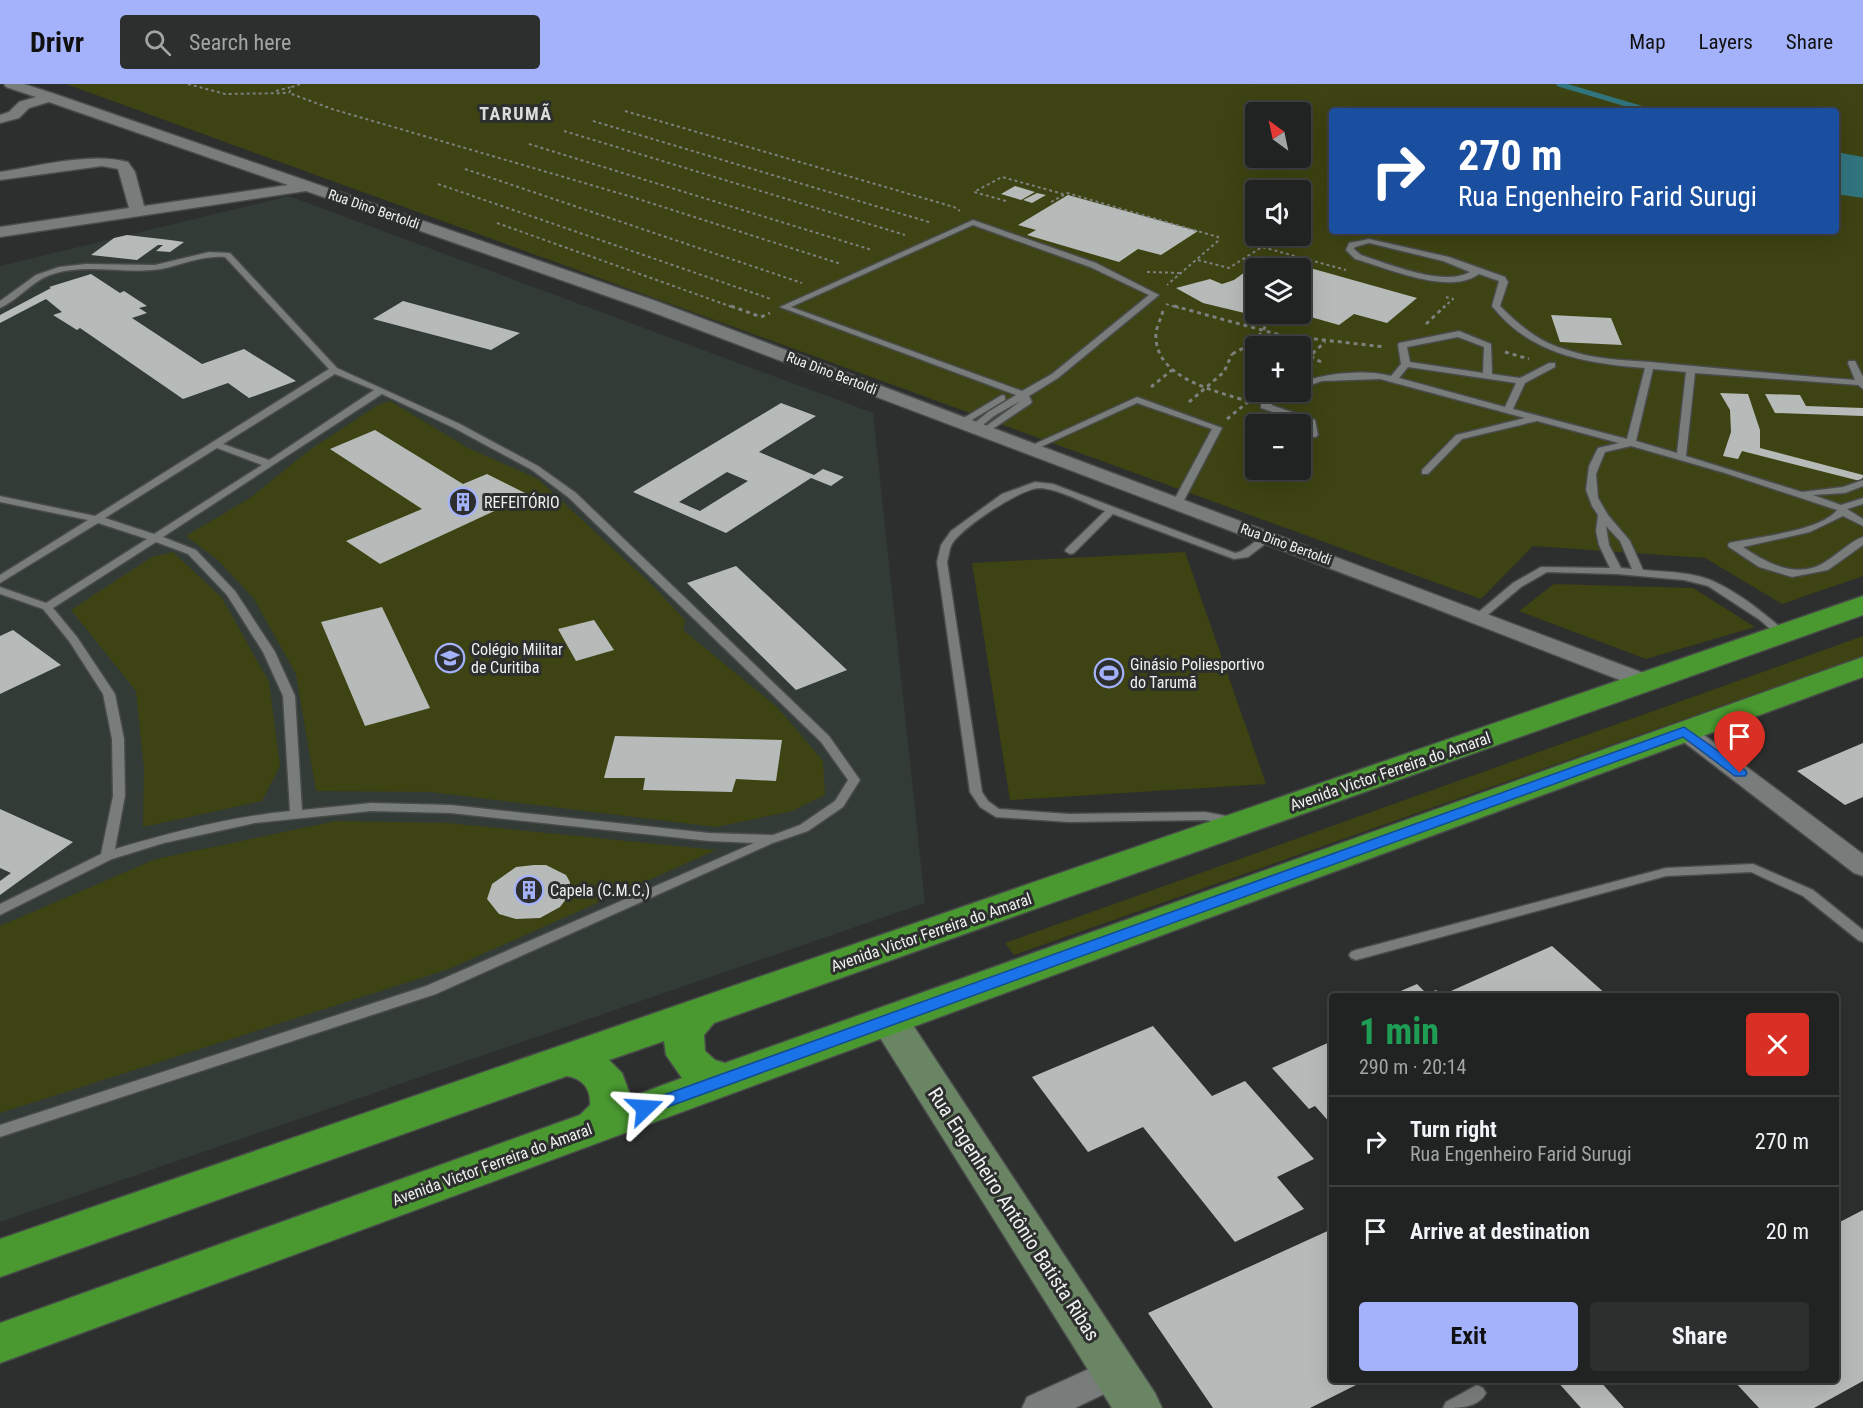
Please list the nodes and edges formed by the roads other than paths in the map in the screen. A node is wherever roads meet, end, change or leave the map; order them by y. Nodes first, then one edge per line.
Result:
1 (11, 84) edge
2 (50, 98) junction
3 (0, 106) edge
4 (7, 117) edge
5 (0, 176) edge
6 (307, 186) junction
7 (138, 212) junction
8 (0, 232) edge
9 (1473, 269) junction
10 (0, 305) edge
11 (1852, 363) dead end
12 (1406, 364) junction
13 (1552, 365) dead end
14 (1650, 365) junction
15 (334, 370) junction
16 (1691, 370) junction
17 (1487, 376) junction
18 (1393, 380) junction
19 (1521, 381) junction
20 (1311, 382) edge
21 (1862, 384) edge
22 (381, 390) junction
23 (1018, 392) junction
24 (1269, 402) edge
25 (1508, 411) junction
26 (1537, 418) junction
27 (974, 426) junction
28 (1577, 429) junction
29 (1313, 435) dead end
30 (1631, 443) junction
31 (214, 444) junction
32 (1031, 448) junction
33 (1601, 450) junction
34 (1681, 457) junction
35 (270, 464) junction
36 (1425, 472) dead end
37 (1863, 483) edge
38 (1801, 494) junction
39 (0, 499) edge
40 (1863, 501) edge
41 (1177, 504) junction
42 (1111, 510) junction
43 (1842, 510) junction
44 (1602, 516) junction
45 (96, 519) junction
46 (1863, 523) edge
47 (156, 538) junction
48 (1268, 538) junction
49 (1863, 540) edge
50 (1070, 551) dead end
51 (1617, 571) junction
52 (1639, 573) junction
53 (0, 580) edge
54 (0, 590) edge
55 (1863, 606) edge
56 (47, 607) junction
57 (1479, 617) junction
58 (1782, 634) junction
59 (1863, 666) edge
60 (1646, 682) junction
61 (1684, 731) junction
62 (296, 815) junction
63 (1243, 823) junction
64 (774, 839) junction
65 (107, 856) junction
66 (1863, 867) edge
67 (0, 910) edge
68 (1863, 937) edge
69 (1356, 956) dead end
70 (700, 1013) junction
71 (889, 1020) junction
72 (565, 1060) junction
73 (726, 1079) junction
74 (594, 1127) junction
75 (0, 1131) edge
76 (0, 1258) edge
77 (0, 1342) edge
78 (1115, 1372) junction
79 (1477, 1393) dead end
80 (1039, 1408) edge
81 (1138, 1408) edge
82 (1452, 1408) edge

1 - 2 street, Rua Dino Bertoldi
2 - 4 street
2 - 6 street, Rua Dino Bertoldi
3 - 4 street
5 - 7 street
6 - 7 street
6 - 27 street, Rua Dino Bertoldi
7 - 8 street
9 - 9 lane
9 - 14 lane
10 - 15 lane
11 - 21 lane
12 - 17 lane
12 - 17 lane
12 - 18 lane
13 - 19 lane
14 - 16 lane
14 - 30 lane
15 - 22 lane
15 - 31 lane
16 - 21 lane
16 - 34 lane
17 - 19 lane
18 - 20 lane
18 - 25 lane
19 - 25 lane
22 - 35 lane
22 - 64 lane
23 - 23 lane
23 - 27 lane
23 - 27 lane
24 - 29 lane
25 - 26 lane
26 - 28 lane
26 - 36 lane
27 - 32 street, Rua Dino Bertoldi
28 - 30 lane
28 - 33 lane
30 - 33 lane
30 - 34 lane
31 - 35 lane
31 - 45 lane
32 - 41 street, Rua Dino Bertoldi
32 - 41 lane
33 - 44 lane
34 - 38 lane
35 - 47 lane
37 - 38 lane
38 - 43 lane
39 - 45 lane
40 - 43 lane
41 - 48 street, Rua Dino Bertoldi
42 - 48 lane
42 - 50 lane
42 - 63 lane
43 - 46 lane
43 - 49 lane
44 - 51 lane
44 - 52 lane
45 - 47 lane
45 - 53 lane
47 - 56 lane
47 - 62 lane
48 - 57 street, Rua Dino Bertoldi
51 - 52 lane
51 - 57 lane
52 - 58 lane
54 - 56 lane
55 - 58 highway, Avenida Victor Ferreira do Amaral
56 - 65 lane
57 - 60 street, Rua Dino Bertoldi
58 - 60 highway, Avenida Victor Ferreira do Amaral
59 - 61 highway, Avenida Victor Ferreira do Amaral
60 - 63 highway, Avenida Victor Ferreira do Amaral
61 - 66 street
61 - 71 highway, Avenida Victor Ferreira do Amaral
62 - 64 lane
62 - 65 lane
63 - 70 highway, Avenida Victor Ferreira do Amaral
64 - 75 lane
65 - 67 lane
68 - 69 lane
70 - 72 highway, Avenida Victor Ferreira do Amaral
70 - 73 highway
71 - 73 highway, Avenida Victor Ferreira do Amaral
71 - 78 street, Rua Engenheiro Antônio Batista Ribas
72 - 74 highway
72 - 76 highway, Avenida Victor Ferreira do Amaral
73 - 74 highway, Avenida Victor Ferreira do Amaral
74 - 77 highway, Avenida Victor Ferreira do Amaral
78 - 80 street
78 - 81 street, Rua Engenheiro Antônio Batista Ribas
79 - 82 lane

